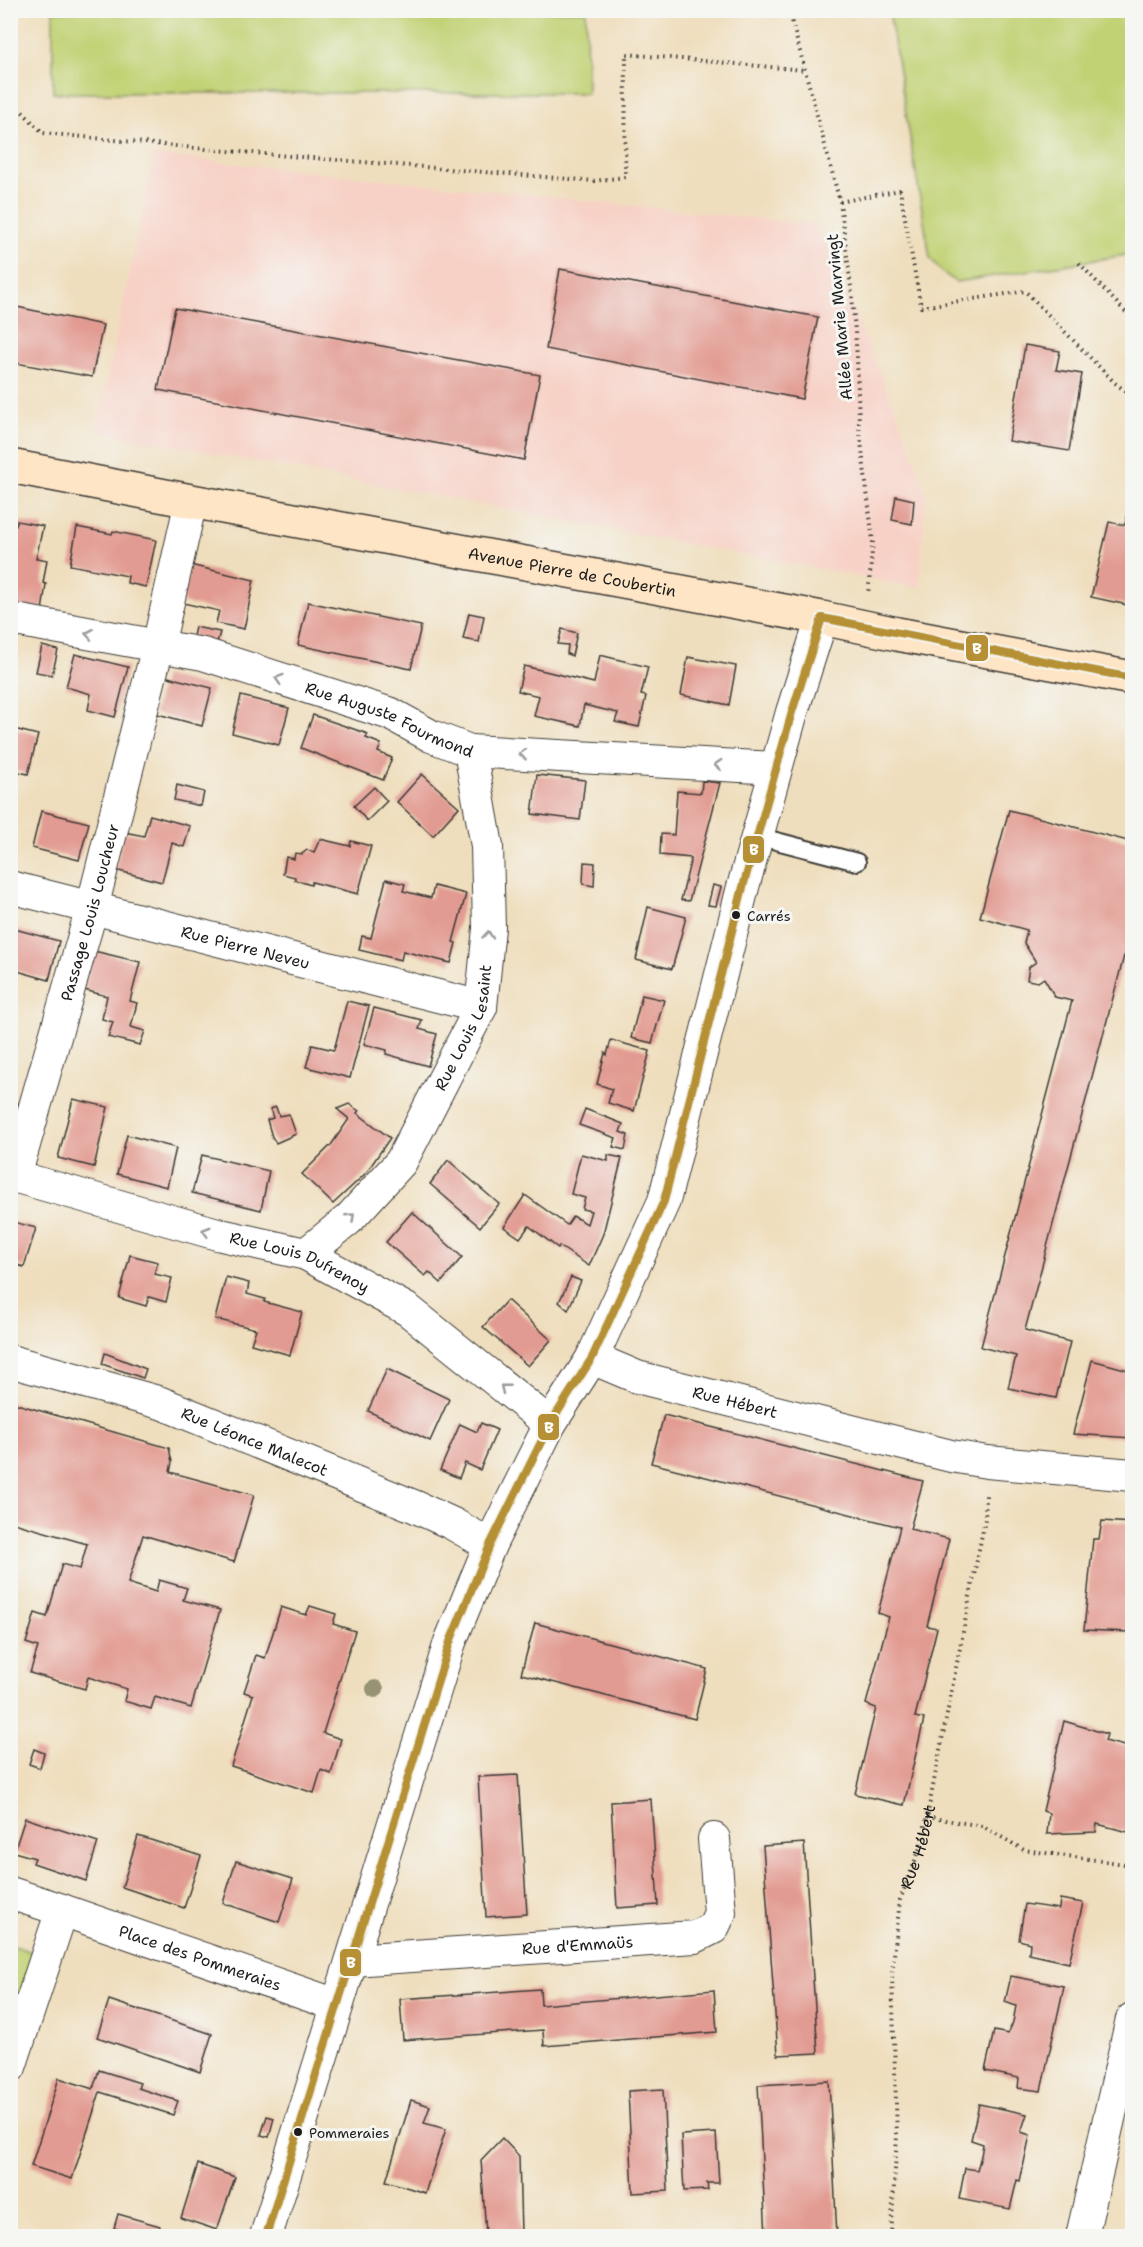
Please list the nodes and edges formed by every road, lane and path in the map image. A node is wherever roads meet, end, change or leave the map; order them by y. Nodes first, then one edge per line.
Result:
1 (789, 10) edge
2 (804, 70) junction
3 (10, 99) edge
4 (840, 202) junction
5 (1079, 263) dead end
6 (1132, 319) edge
7 (1132, 396) edge
8 (10, 466) edge
9 (191, 501) junction
10 (822, 618) junction
11 (10, 619) edge
12 (864, 627) junction
13 (158, 646) junction
14 (1132, 678) edge
15 (470, 751) junction
16 (776, 768) junction
17 (757, 836) junction
18 (857, 861) dead end
19 (10, 886) edge
20 (92, 908) junction
21 (481, 1007) junction
22 (13, 1175) edge
23 (306, 1254) junction
24 (592, 1358) junction
25 (10, 1362) edge
26 (549, 1424) junction
27 (987, 1462) junction
28 (1132, 1475) edge
29 (490, 1545) junction
30 (10, 1555) edge
31 (12, 1597) edge
32 (10, 1605) edge
33 (927, 1817) junction
34 (714, 1839) dead end
35 (1132, 1865) edge
36 (10, 1893) edge
37 (62, 1910) junction
38 (352, 1960) junction
39 (337, 2005) junction
40 (1132, 2019) edge
41 (10, 2067) edge
42 (266, 2236) edge
43 (891, 2236) edge
44 (1082, 2236) edge

1 - 2 path, Allée Marie Marvingt
2 - 3 path
2 - 4 path, Allée Marie Marvingt
4 - 7 path
4 - 12 path, Allée Marie Marvingt
5 - 6 path
8 - 9 street, Avenue Pierre de Coubertin
9 - 10 street, Avenue Pierre de Coubertin
9 - 13 street, Passage Louis Loucheur
10 - 12 street, Avenue Pierre de Coubertin
10 - 16 street
13 -> 11 street, Rue Auguste Fourmond
12 - 14 street, Avenue Pierre de Coubertin
15 -> 13 street, Rue Auguste Fourmond
13 - 20 street, Passage Louis Loucheur
16 -> 15 street, Rue Auguste Fourmond
21 -> 15 street, Rue Louis Lesaint
16 - 17 street
17 - 18 lane
17 - 24 street
19 - 20 street, Rue Pierre Neveu
20 - 21 street, Rue Pierre Neveu
20 - 22 street, Passage Louis Loucheur
23 -> 21 street, Rue Louis Lesaint
23 -> 22 street, Rue Louis Dufrenoy
26 -> 23 street, Rue Louis Dufrenoy
24 - 26 street
24 - 27 street, Rue Hébert
25 - 29 street, Rue Léonce Malecot
26 - 29 street
27 - 28 street, Rue Hébert
27 - 33 path, Rue Hébert
29 - 38 street
30 - 31 path
31 - 32 path
33 - 35 path
33 - 43 path, Rue Hébert
34 - 38 street, Rue d'Emmaüs
36 - 37 street, Place des Pommeraies
37 - 39 street, Place des Pommeraies
37 - 41 street
38 - 39 street
39 - 42 street
40 - 44 street

